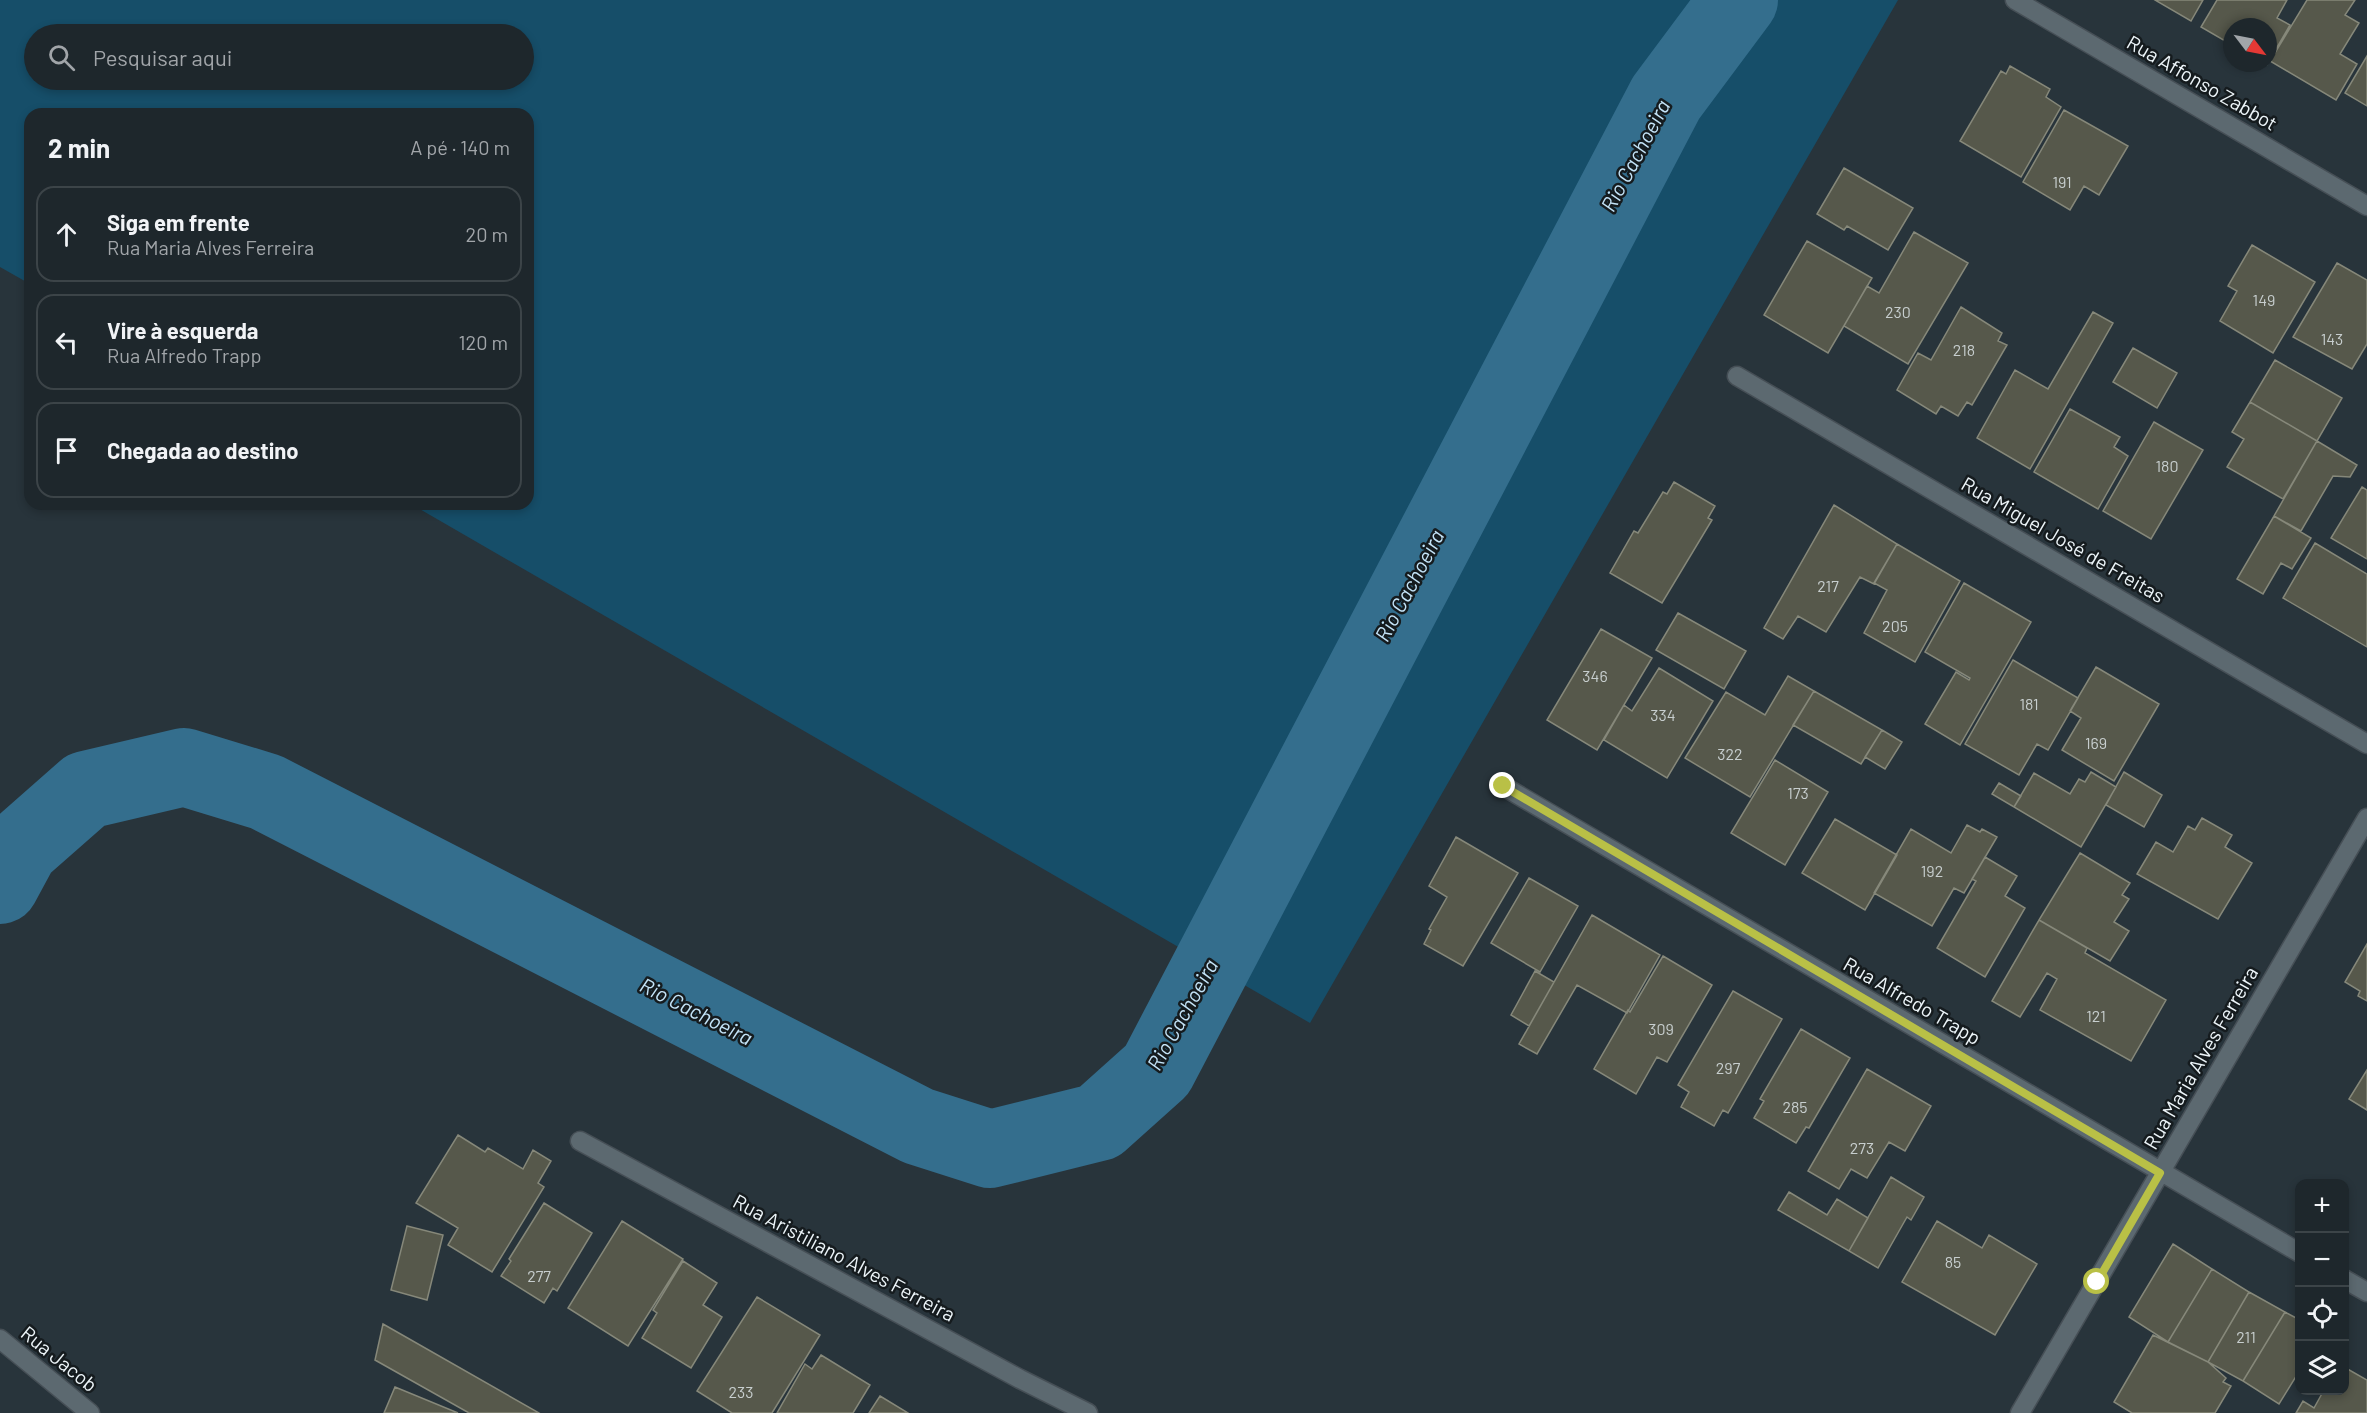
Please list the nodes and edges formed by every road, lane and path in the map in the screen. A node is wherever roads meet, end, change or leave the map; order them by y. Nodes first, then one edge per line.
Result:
1 (2015, 0) edge
2 (2367, 206) edge
3 (1737, 376) dead end
4 (2367, 744) edge
5 (1503, 786) dead end
6 (2367, 818) edge
7 (580, 1141) dead end
8 (2160, 1173) junction
9 (2295, 1250) edge
10 (2349, 1282) edge
11 (2367, 1292) edge
12 (0, 1339) edge
13 (90, 1413) edge
14 (1088, 1413) edge
15 (2020, 1413) edge

1 - 2 street, Rua Affonso Zabbot
3 - 4 street, Rua Miguel José de Freitas
5 - 8 street, Rua Alfredo Trapp
6 - 8 street, Rua Maria Alves Ferreira
7 - 14 street, Rua Aristiliano Alves Ferreira
8 - 9 street, Rua Alfredo Trapp
8 - 15 street, Rua Maria Alves Ferreira
10 - 11 street
12 - 13 street, Rua Jacob

